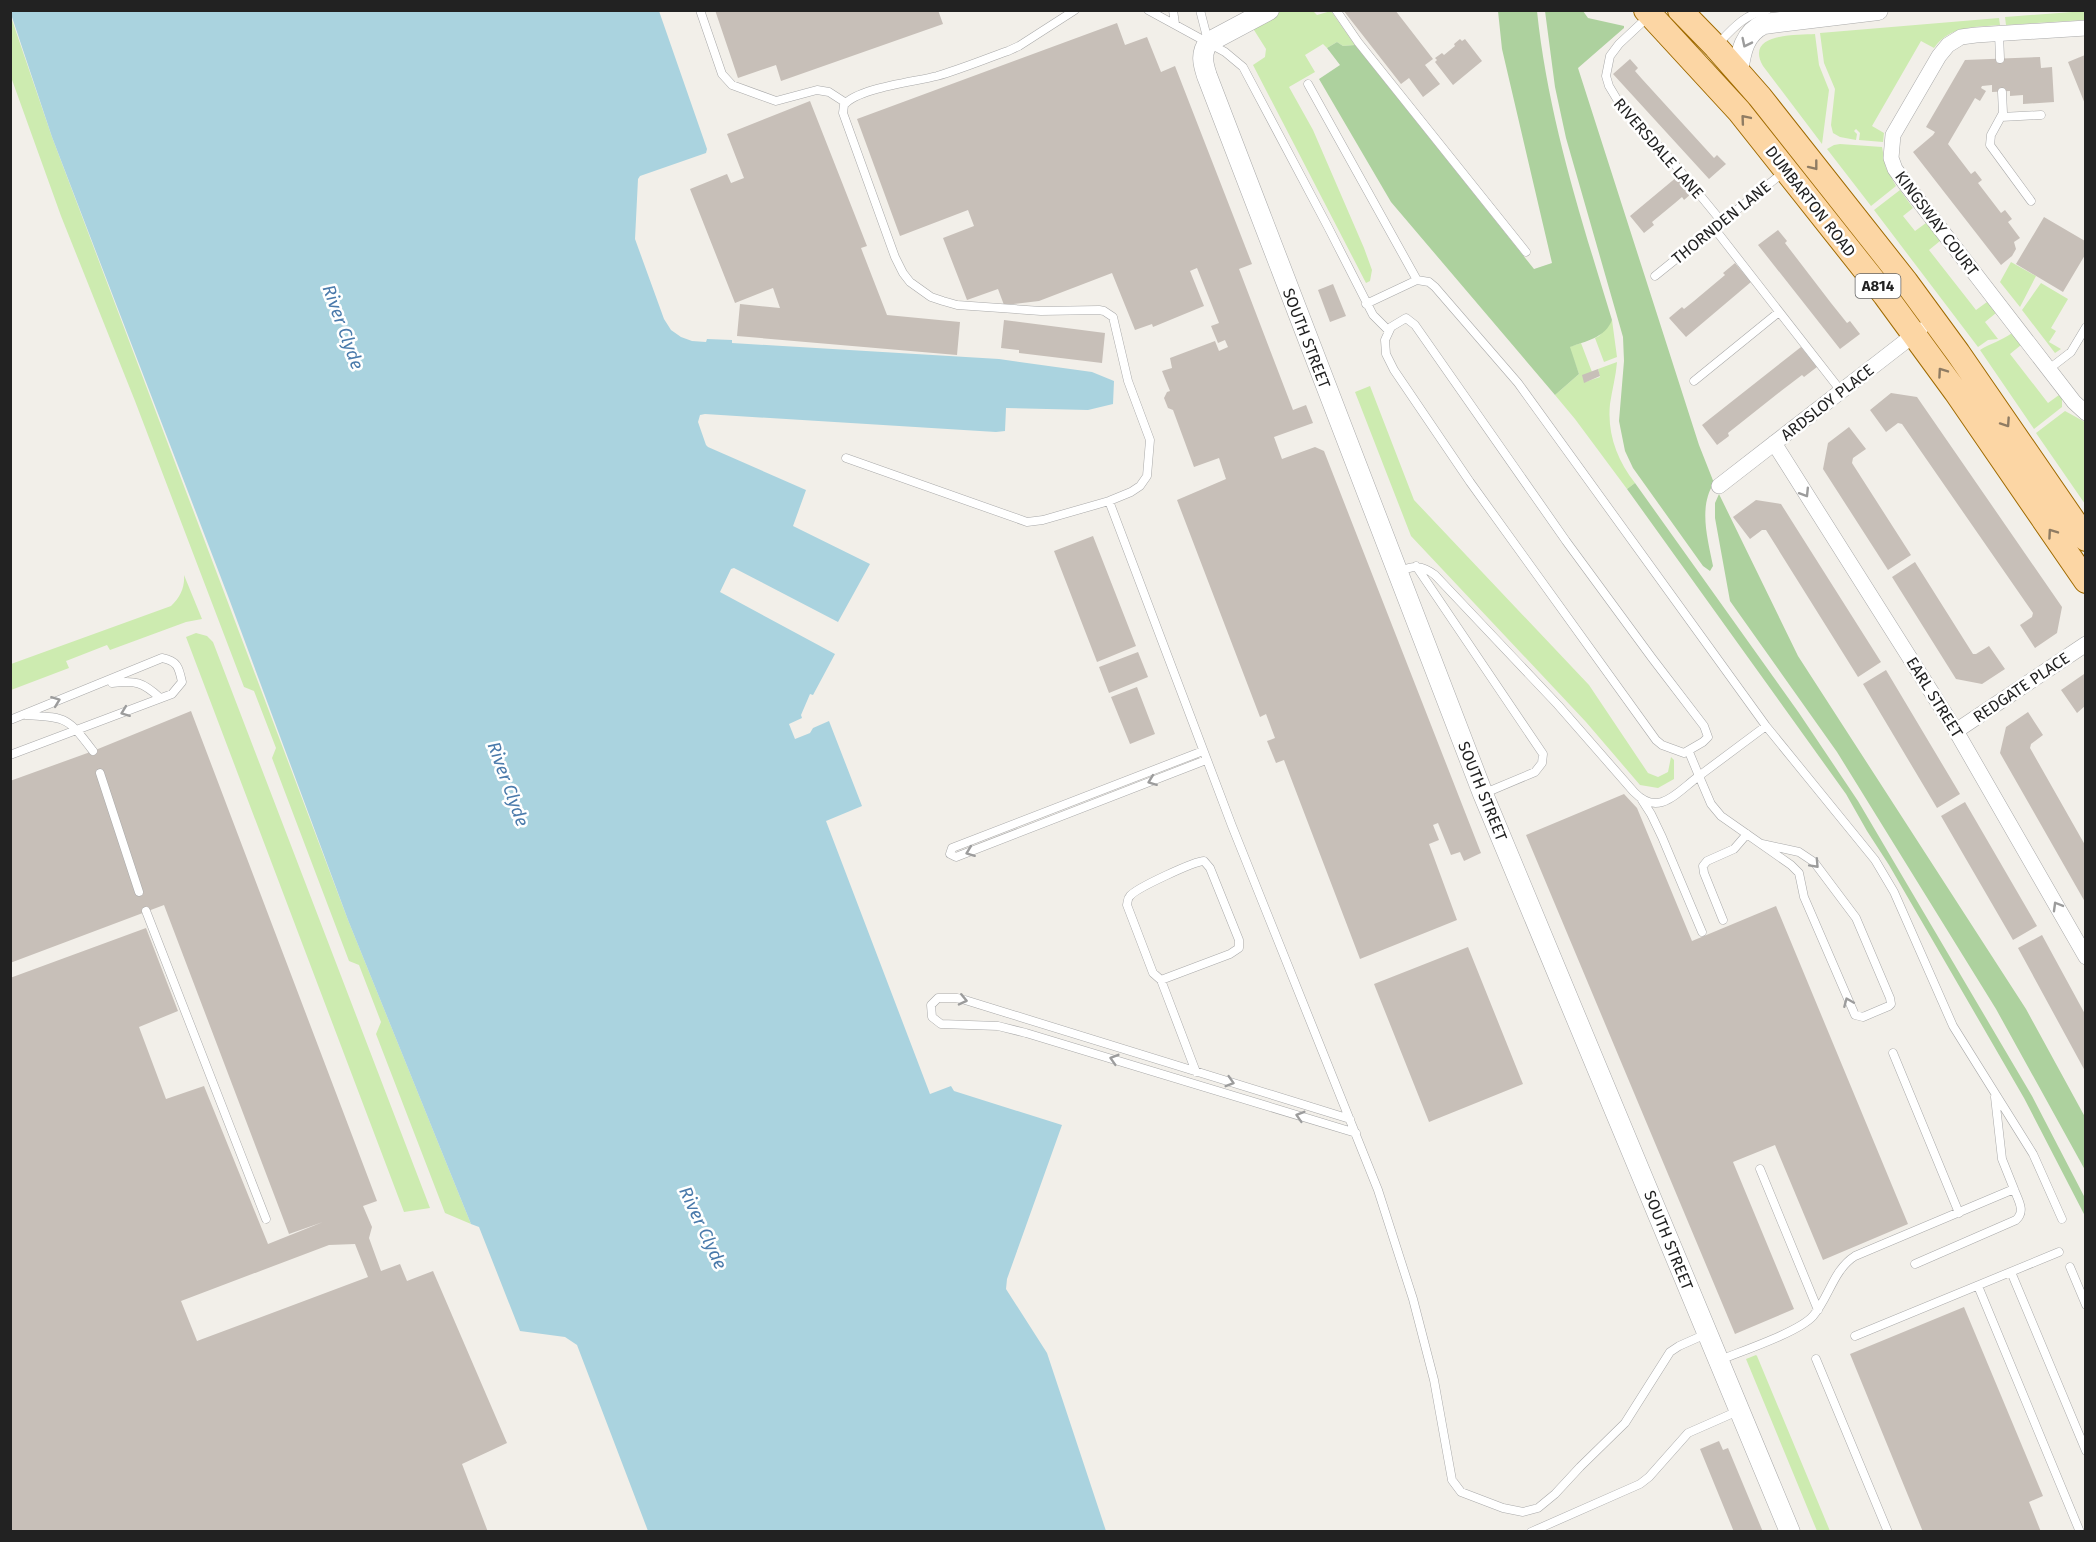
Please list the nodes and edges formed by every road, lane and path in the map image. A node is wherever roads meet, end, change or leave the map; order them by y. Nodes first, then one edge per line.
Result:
1 (700, 10) edge
2 (1075, 10) edge
3 (1148, 10) edge
4 (1173, 10) edge
5 (1200, 10) edge
6 (1269, 10) edge
7 (1336, 10) edge
8 (1680, 10) edge
9 (1767, 10) edge
10 (1878, 10) edge
11 (1648, 13) edge
12 (1812, 14) edge
13 (1175, 24) junction
14 (2085, 28) edge
15 (1999, 33) junction
16 (1209, 42) junction
17 (1716, 46) junction
18 (2000, 59) dead end
19 (1738, 71) junction
20 (1308, 84) dead end
21 (2002, 92) dead end
22 (846, 103) junction
23 (2041, 115) dead end
24 (2001, 117) junction
25 (1787, 169) junction
26 (2031, 201) dead end
27 (1722, 222) junction
28 (1714, 228) junction
29 (1526, 252) dead end
30 (1655, 276) dead end
31 (1417, 280) junction
32 (1366, 304) junction
33 (1779, 312) junction
34 (1934, 319) junction
35 (2085, 327) edge
36 (1388, 330) junction
37 (1915, 334) junction
38 (2049, 369) junction
39 (1694, 381) dead end
40 (1840, 392) junction
41 (2085, 413) edge
42 (1774, 443) junction
43 (846, 458) dead end
44 (1719, 486) dead end
45 (1109, 501) junction
46 (2085, 539) edge
47 (1416, 566) junction
48 (2083, 571) edge
49 (1397, 572) junction
50 (2085, 644) edge
51 (102, 684) junction
52 (160, 698) junction
53 (21, 715) junction
54 (10, 720) edge
55 (1767, 726) junction
56 (76, 730) junction
57 (1956, 731) junction
58 (93, 751) dead end
59 (1689, 752) junction
60 (10, 754) edge
61 (1205, 756) junction
62 (100, 773) dead end
63 (1699, 776) junction
64 (1483, 794) junction
65 (1639, 797) junction
66 (1747, 834) junction
67 (1762, 844) junction
68 (139, 892) dead end
69 (146, 911) dead end
70 (1723, 920) dead end
71 (1702, 932) dead end
72 (2085, 957) edge
73 (1161, 980) junction
74 (1893, 1053) dead end
75 (1196, 1072) junction
76 (1995, 1093) junction
77 (1350, 1119) junction
78 (1356, 1133) junction
79 (1760, 1169) dead end
80 (2014, 1189) junction
81 (1959, 1213) junction
82 (266, 1219) dead end
83 (2062, 1219) dead end
84 (2059, 1252) dead end
85 (1915, 1264) dead end
86 (2070, 1267) dead end
87 (2010, 1272) junction
88 (1978, 1286) junction
89 (2085, 1305) edge
90 (1818, 1310) junction
91 (1707, 1334) junction
92 (1855, 1336) dead end
93 (1816, 1359) dead end
94 (1719, 1361) junction
95 (1740, 1411) junction
96 (2085, 1451) edge
97 (1531, 1532) edge
98 (1790, 1532) edge
99 (1888, 1532) edge
100 (2080, 1532) edge

1 - 22 lane
2 - 22 lane
3 - 13 lane
4 - 13 lane
5 - 16 lane
6 - 16 street
7 - 29 lane
8 - 17 main road, DUMBARTON ROAD
9 - 17 lane
10 - 12 street
25 -> 11 main road, DUMBARTON ROAD / A814
11 - 27 lane, RIVERSDALE LANE
12 -> 19 street
13 - 16 lane
14 - 15 street, KINGSWAY COURT
15 - 18 lane
15 - 38 street, KINGSWAY COURT
16 - 32 lane
16 - 49 street, SOUTH STREET
17 - 19 main road, DUMBARTON ROAD
19 -> 34 main road, DUMBARTON ROAD
20 - 31 lane
21 - 24 lane
22 - 45 lane
23 - 24 lane
24 - 26 lane
25 - 27 lane, THORNDEN LANE
25 - 37 main road, DUMBARTON ROAD / A814
27 - 28 lane, THORNDEN LANE
28 - 30 lane, THORNDEN LANE
28 - 33 lane
31 - 32 lane
31 - 55 lane
32 - 36 lane
33 - 39 lane
33 - 40 lane
34 - 37 street, ARDSLOY PLACE
34 -> 46 main road, DUMBARTON ROAD
35 - 38 lane
36 - 59 lane
36 - 59 lane
37 - 40 street, ARDSLOY PLACE
48 -> 37 main road, DUMBARTON ROAD / A814
38 - 41 street, KINGSWAY COURT
40 - 42 street, ARDSLOY PLACE
42 - 44 street, ARDSLOY PLACE
42 -> 57 street, EARL STREET
43 - 45 lane
45 - 61 lane
47 - 49 lane
47 - 64 lane
47 - 65 lane
49 - 64 street, SOUTH STREET
50 - 57 street, REDGATE PLACE
51 - 52 lane
51 - 52 lane
53 -> 51 lane
52 -> 56 lane
53 - 54 lane
53 - 56 lane
55 - 63 lane
55 - 76 lane
56 - 58 lane
56 - 60 lane
72 -> 57 street, EARL STREET
59 - 63 lane
61 -> 61 lane
61 - 77 lane
62 - 68 lane
63 - 65 lane
63 - 66 lane
64 - 91 street, SOUTH STREET
65 - 71 lane
66 - 67 lane
66 - 70 lane
67 -> 67 lane
69 - 82 lane
73 - 73 lane
73 - 75 lane
74 - 81 lane
75 -> 77 lane
78 -> 75 lane
76 - 80 lane
76 - 83 lane
77 - 78 lane
78 - 91 lane
79 - 90 lane
80 - 81 lane
80 - 85 lane
81 - 90 lane
84 - 87 lane
86 - 89 lane
87 - 88 lane
87 - 96 lane
88 - 92 lane
88 - 100 lane
90 - 94 lane
91 - 94 street, SOUTH STREET
93 - 99 lane
94 - 95 street, SOUTH STREET
95 - 97 lane
95 - 98 street, SOUTH STREET

